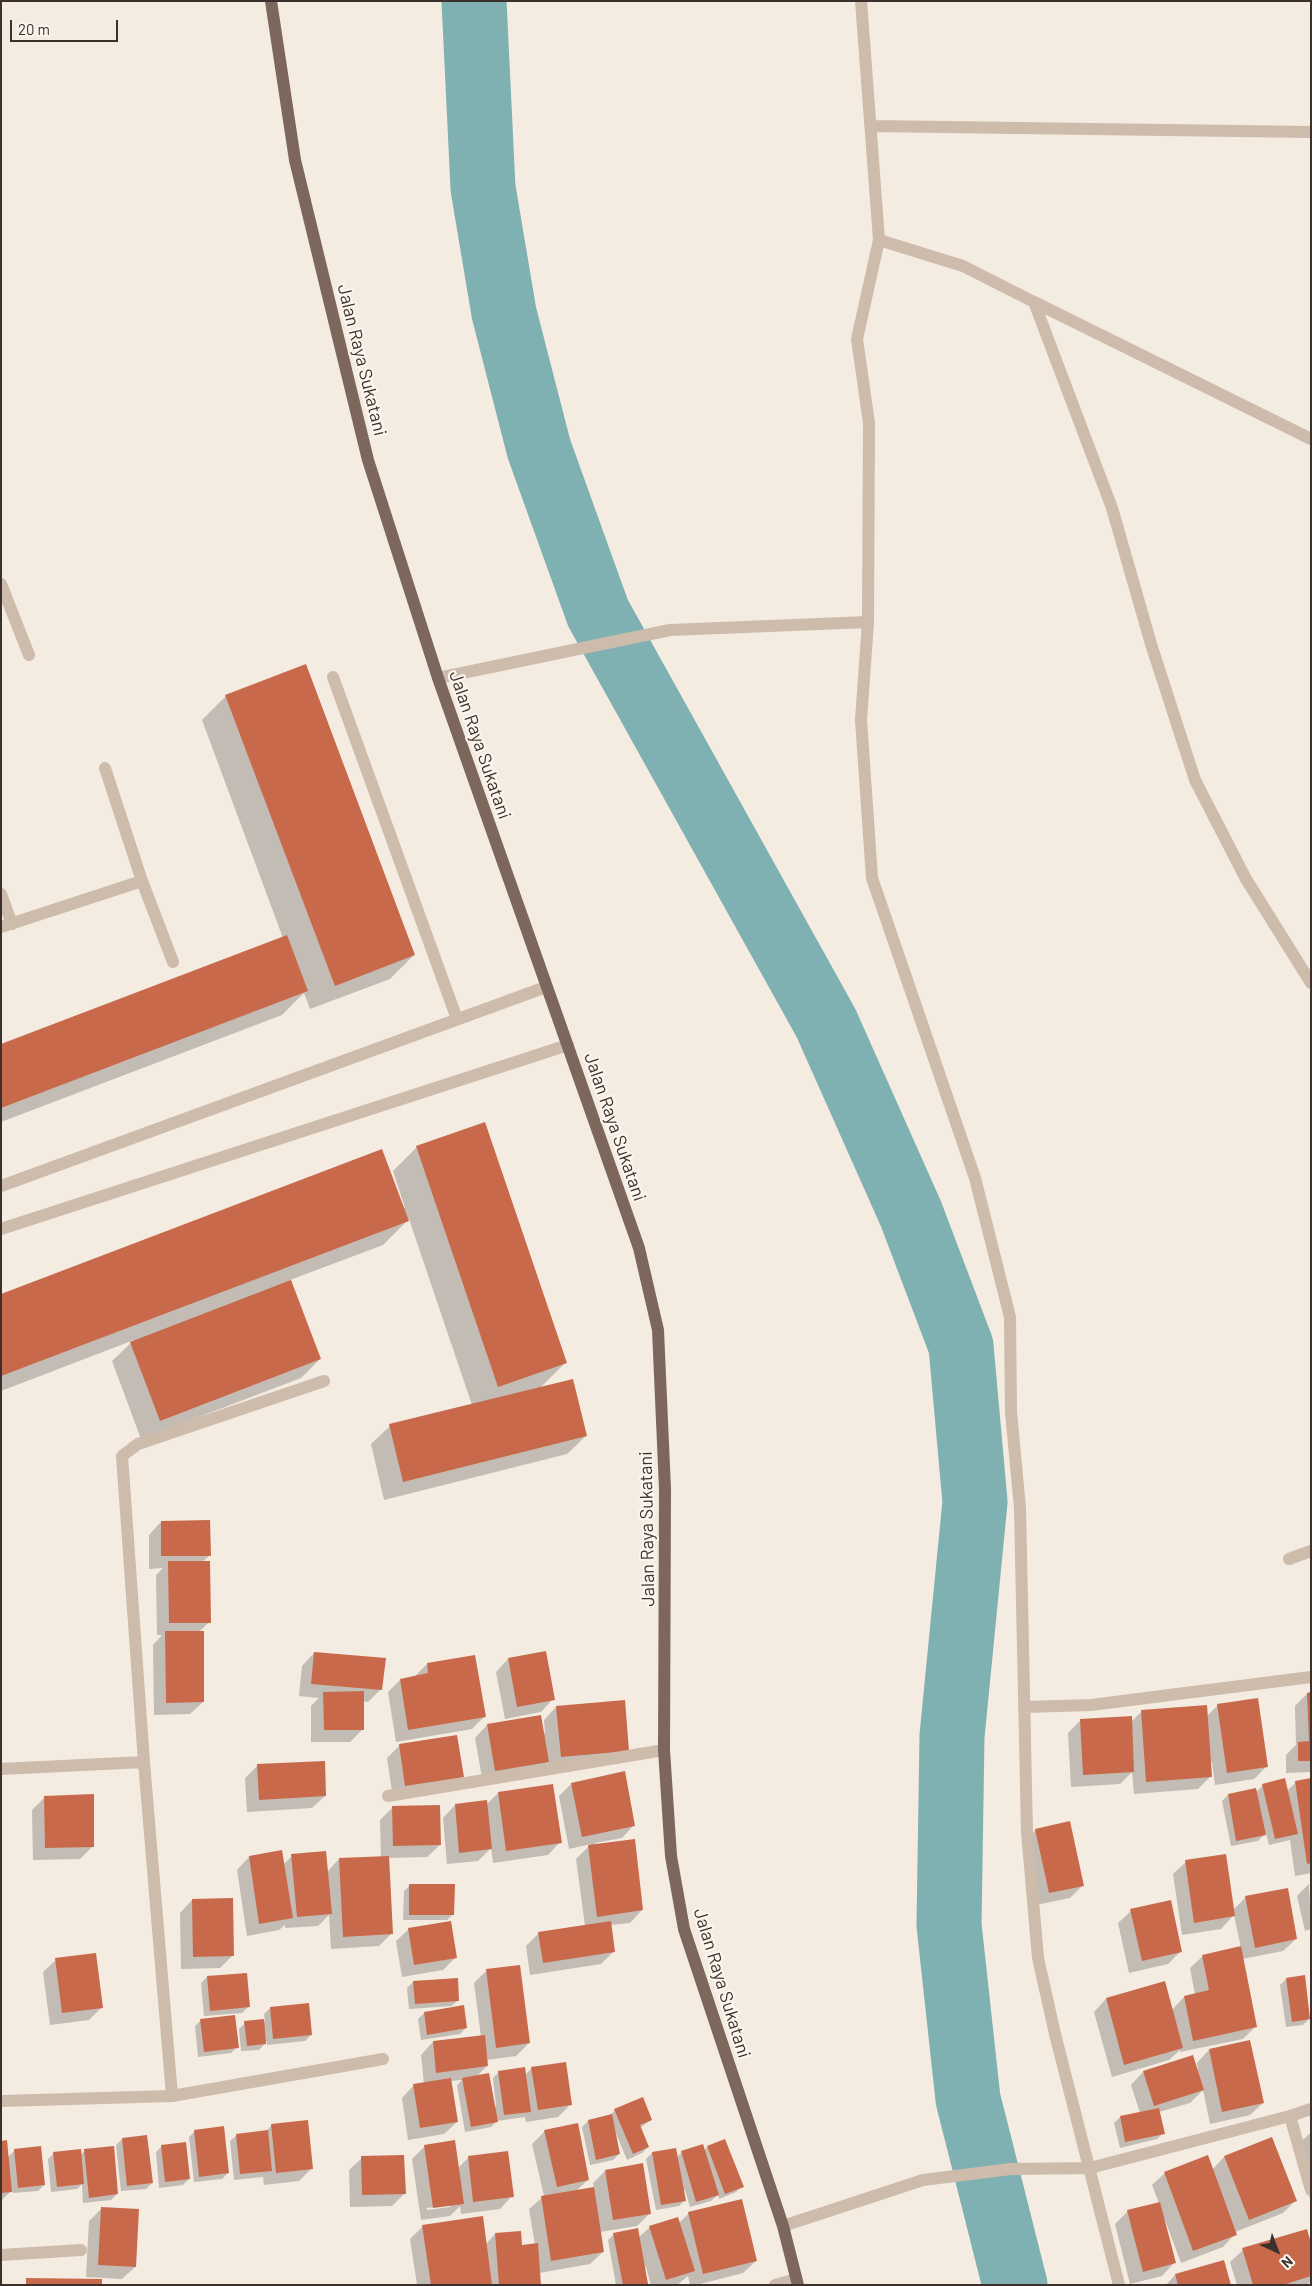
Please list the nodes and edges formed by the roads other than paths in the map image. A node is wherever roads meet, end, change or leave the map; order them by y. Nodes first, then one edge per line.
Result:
1 (271, 1) edge
2 (862, 1) edge
3 (872, 126) junction
4 (1311, 132) edge
5 (879, 240) junction
6 (1034, 302) junction
7 (1311, 439) edge
8 (1, 584) edge
9 (868, 622) junction
10 (29, 655) dead end
11 (333, 677) dead end
12 (438, 678) junction
13 (105, 768) dead end
14 (142, 881) junction
15 (1, 894) edge
16 (7, 926) edge
17 (173, 962) dead end
18 (1311, 983) edge
19 (546, 987) junction
20 (457, 1019) junction
21 (568, 1045) junction
22 (1, 1186) edge
23 (1, 1229) edge
24 (324, 1381) dead end
25 (1311, 1552) edge
26 (1289, 1559) dead end
27 (1311, 1677) edge
28 (1024, 1707) junction
29 (664, 1750) junction
30 (144, 1762) junction
31 (1, 1769) edge
32 (388, 1796) dead end
33 (383, 2060) dead end
34 (172, 2096) junction
35 (1, 2101) edge
36 (1311, 2109) edge
37 (1290, 2116) junction
38 (1090, 2168) junction
39 (1311, 2190) edge
40 (783, 2226) junction
41 (81, 2250) dead end
42 (1, 2255) edge
43 (797, 2282) edge
44 (775, 2285) edge
45 (1119, 2285) edge

1 - 12 main road, Jalan Raya Sukatani
2 - 3 street
3 - 4 street
3 - 5 street
5 - 6 street
5 - 9 street
6 - 7 street
6 - 18 street
8 - 10 street
9 - 12 street
9 - 28 street
11 - 20 street
12 - 19 main road, Jalan Raya Sukatani
13 - 14 street
14 - 16 street
14 - 17 street
15 - 16 street
19 - 20 street
19 - 21 main road, Jalan Raya Sukatani
20 - 22 street
21 - 23 street
21 - 29 main road, Jalan Raya Sukatani
24 - 30 street
25 - 26 street
27 - 28 street
28 - 38 street
29 - 32 street
29 - 40 main road, Jalan Raya Sukatani
30 - 31 street
30 - 34 street
33 - 34 street
34 - 35 street
36 - 37 street
37 - 38 street
37 - 39 street
38 - 40 street
38 - 45 street
40 - 43 main road, Jalan Raya Sukatani
41 - 42 street
43 - 44 street

